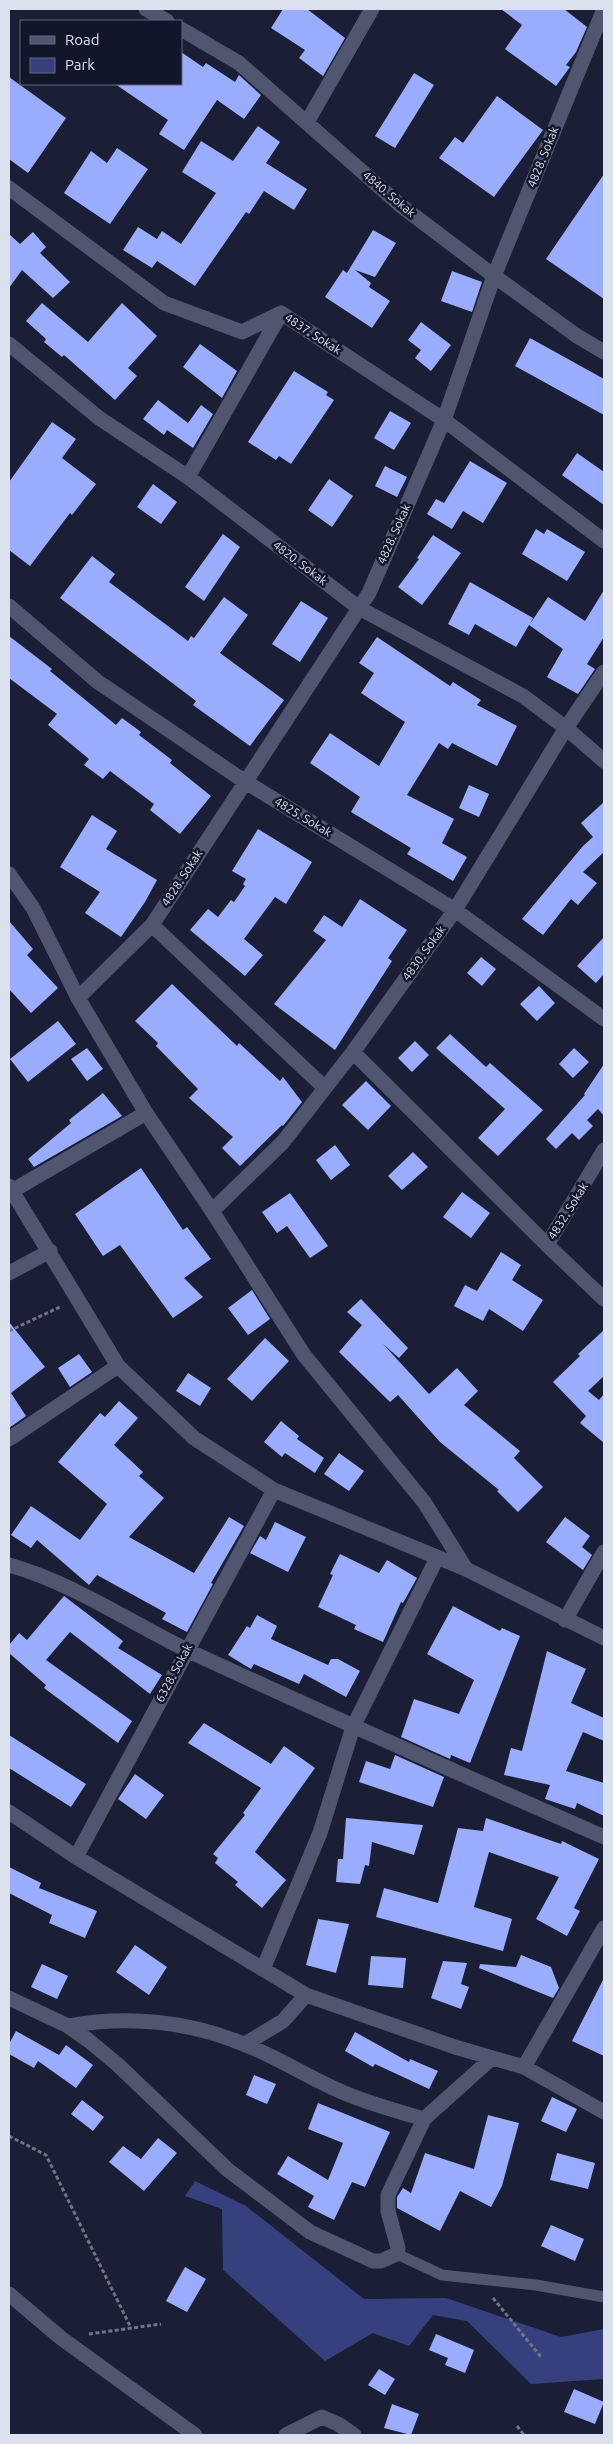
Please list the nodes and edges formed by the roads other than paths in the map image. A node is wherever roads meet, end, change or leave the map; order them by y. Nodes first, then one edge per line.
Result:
1 (146, 9) edge
2 (372, 9) edge
3 (604, 9) edge
4 (165, 20) edge
5 (182, 31) edge
6 (307, 122) junction
7 (9, 188) edge
8 (494, 276) junction
9 (280, 313) junction
10 (9, 344) edge
11 (604, 352) edge
12 (444, 420) junction
13 (188, 477) junction
14 (604, 541) edge
15 (9, 606) edge
16 (358, 608) junction
17 (604, 672) edge
18 (566, 728) junction
19 (604, 761) edge
20 (244, 781) junction
21 (9, 874) edge
22 (455, 910) junction
23 (152, 925) junction
24 (78, 998) junction
25 (604, 1019) edge
26 (354, 1052) junction
27 (325, 1088) junction
28 (146, 1114) junction
29 (604, 1150) edge
30 (600, 1167) edge
31 (10, 1188) edge
32 (212, 1211) junction
33 (547, 1245) junction
34 (50, 1251) junction
35 (9, 1273) edge
36 (604, 1298) edge
37 (118, 1366) junction
38 (9, 1438) edge
39 (274, 1490) junction
40 (604, 1552) edge
41 (437, 1558) junction
42 (9, 1565) edge
43 (466, 1569) junction
44 (565, 1620) junction
45 (604, 1638) edge
46 (186, 1650) junction
47 (353, 1727) junction
48 (9, 1812) edge
49 (604, 1837) edge
50 (76, 1857) junction
51 (604, 1928) edge
52 (263, 1969) junction
53 (306, 1995) junction
54 (9, 1998) edge
55 (68, 2026) junction
56 (245, 2044) junction
57 (492, 2058) junction
58 (524, 2067) junction
59 (604, 2112) edge
60 (424, 2119) junction
61 (397, 2254) junction
62 (9, 2294) edge
63 (604, 2297) edge
64 (195, 2435) edge
65 (286, 2435) edge
66 (354, 2435) edge

1 - 4 street
2 - 6 street
3 - 8 street, 4828. Sokak
5 - 6 street, 4840. Sokak
6 - 8 street, 4840. Sokak
7 - 9 street, 4837. Sokak
8 - 11 street, 4840. Sokak
8 - 12 street, 4828. Sokak
9 - 12 street, 4837. Sokak
9 - 13 street
10 - 13 street, 4820. Sokak
12 - 14 street, 4837. Sokak
12 - 16 street, 4828. Sokak
13 - 16 street, 4820. Sokak
15 - 20 street, 4825. Sokak
16 - 18 street, 4820. Sokak
16 - 20 street, 4828. Sokak
17 - 18 street, 4830. Sokak
18 - 19 street, 4820. Sokak
18 - 22 street, 4830. Sokak
20 - 22 street, 4825. Sokak
20 - 23 street, 4828. Sokak
21 - 24 street
22 - 25 street, 4825. Sokak
22 - 26 street, 4830. Sokak
23 - 24 street, 4828. Sokak
23 - 27 street
24 - 28 street
26 - 27 street, 4830. Sokak
26 - 33 street
27 - 32 street, 4830. Sokak
28 - 31 street
28 - 32 street
29 - 30 street, 4832. Sokak
30 - 33 street, 4832. Sokak
31 - 34 street
32 - 43 street
33 - 36 street
34 - 35 street
34 - 37 street
37 - 38 street
37 - 39 street
39 - 41 street
39 - 46 street, 6328. Sokak
40 - 44 street
41 - 43 street
41 - 47 street
42 - 46 street
43 - 44 street
44 - 45 street
46 - 47 street
46 - 50 street, 6328. Sokak
47 - 49 street
47 - 52 street
48 - 50 street
50 - 52 street
51 - 58 street
52 - 53 street
53 - 56 street
53 - 57 street
54 - 55 street
55 - 56 street
55 - 61 street
56 - 60 street
57 - 58 street
57 - 60 street
58 - 59 street
60 - 61 street
61 - 63 lane
62 - 64 street
65 - 66 street

